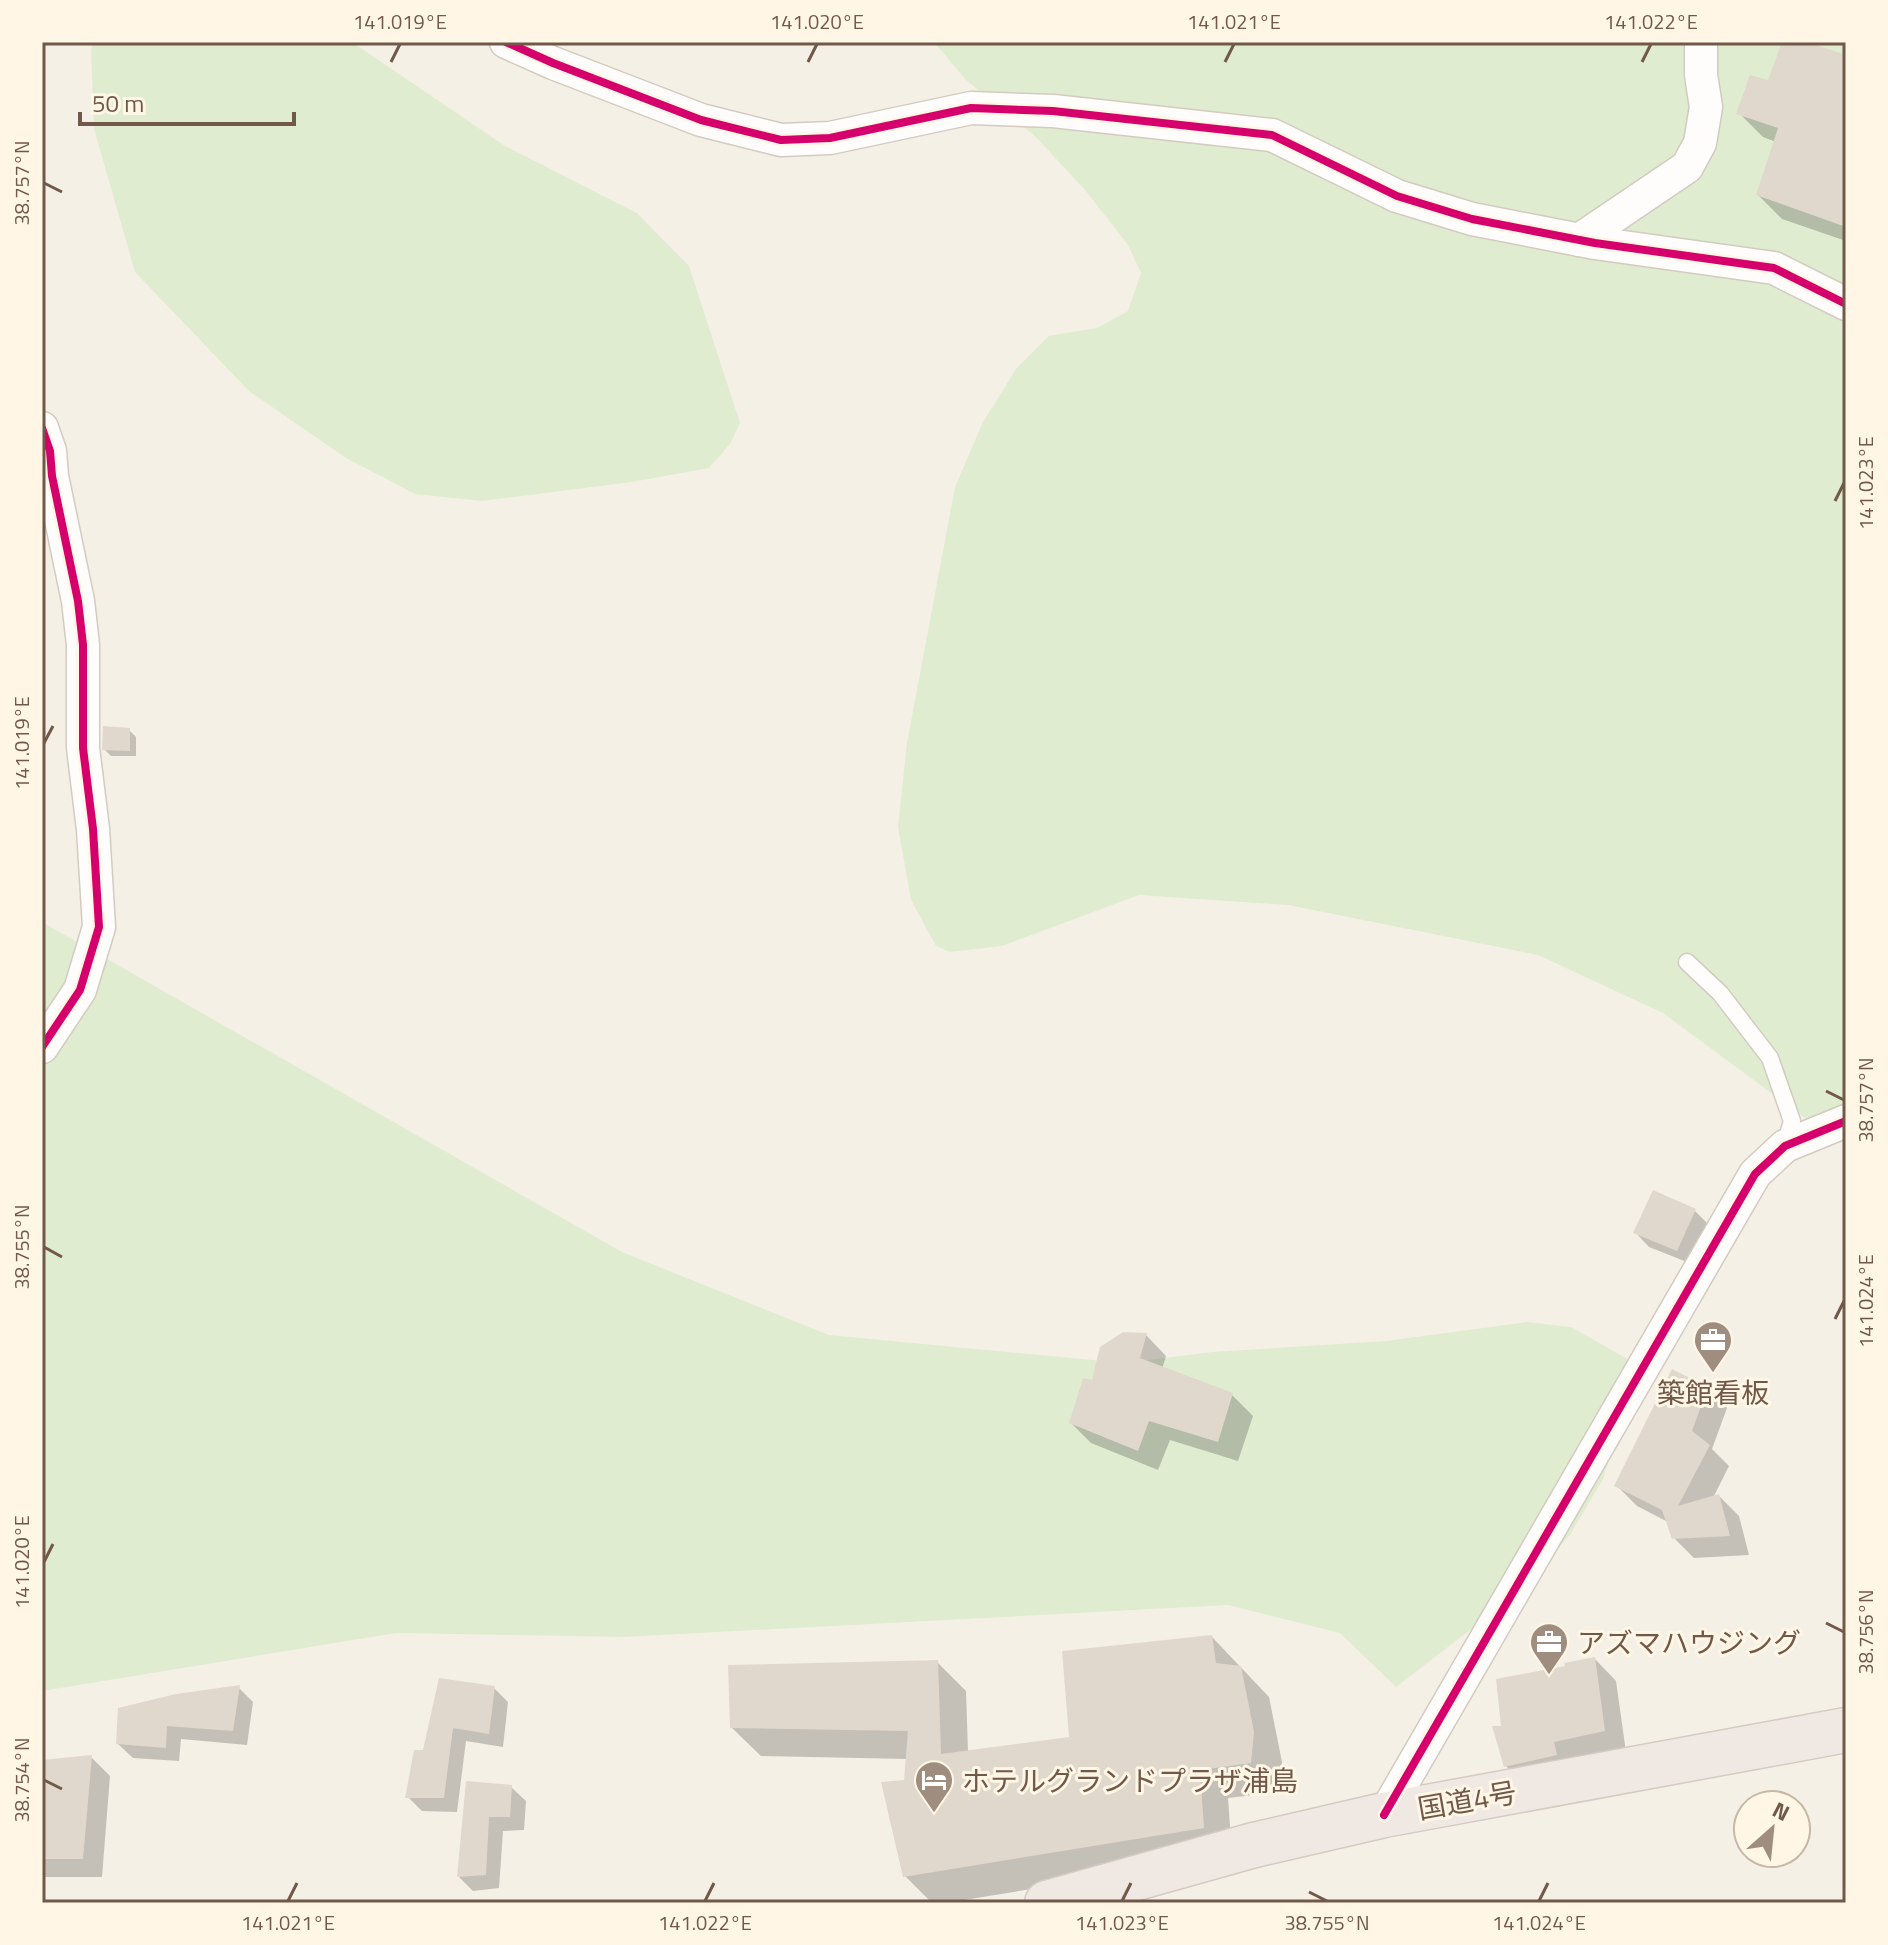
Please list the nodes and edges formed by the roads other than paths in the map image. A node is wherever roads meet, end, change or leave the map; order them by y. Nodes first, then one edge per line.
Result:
1 (506, 42) edge
2 (1701, 42) edge
3 (1579, 240) junction
4 (1846, 304) edge
5 (42, 428) edge
6 (1687, 962) dead end
7 (42, 1047) edge
8 (1846, 1121) edge
9 (1785, 1146) junction
10 (1846, 1730) edge
11 (1384, 1815) junction
12 (1047, 1903) edge

1 - 3 street
2 - 3 street
3 - 4 street
5 - 7 street
6 - 9 lane
8 - 9 street
9 - 11 street
10 - 11 highway, 国道4号
11 - 12 highway, 国道4号

